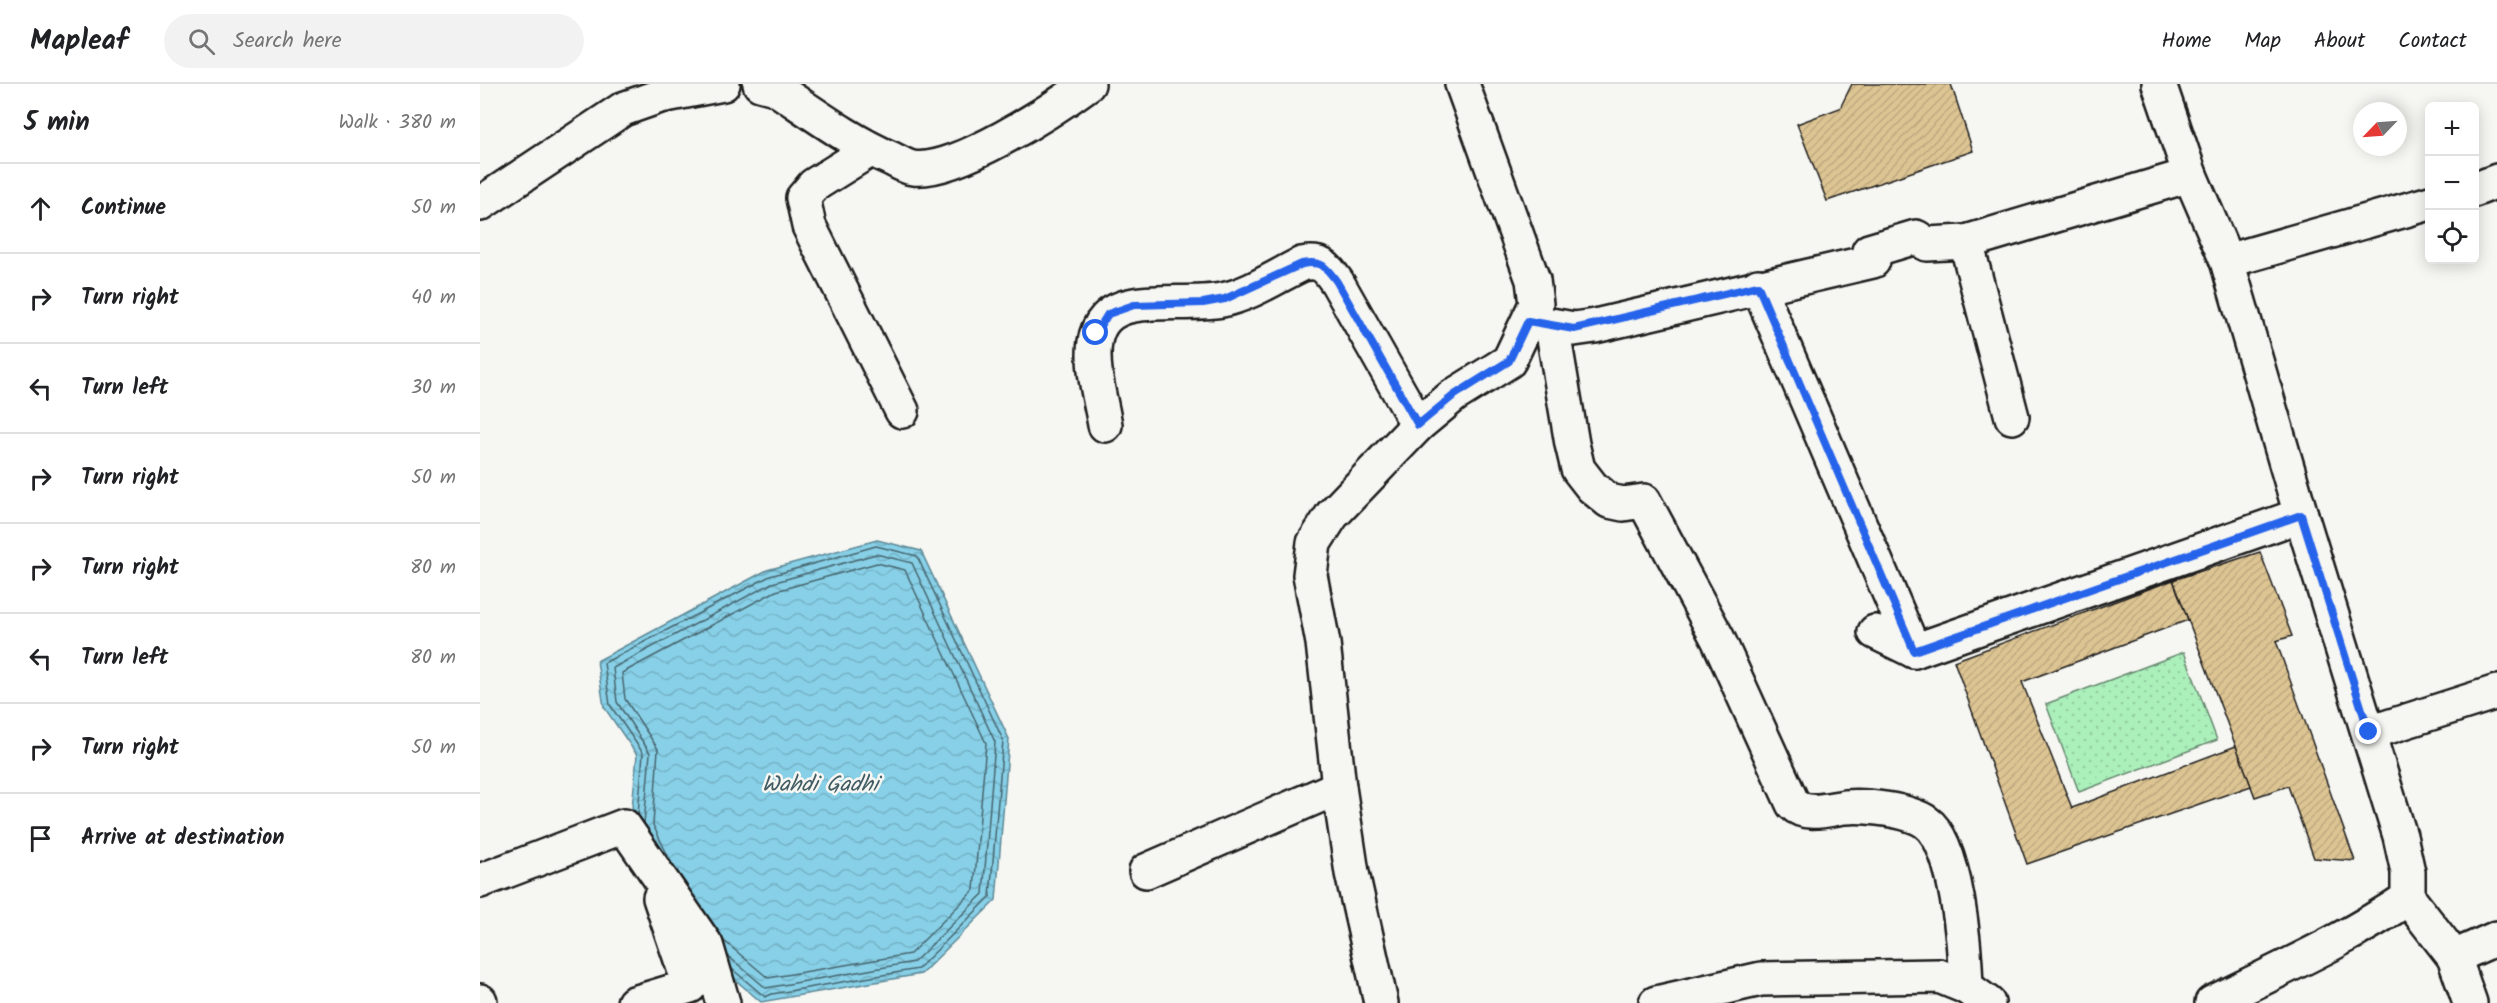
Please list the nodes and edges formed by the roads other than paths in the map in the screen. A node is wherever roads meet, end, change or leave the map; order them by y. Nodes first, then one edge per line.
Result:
1 (723, 84) edge
2 (760, 84) edge
3 (1088, 84) edge
4 (1461, 84) edge
5 (2159, 84) edge
6 (618, 96) edge
7 (870, 150) junction
8 (2190, 175) junction
9 (2497, 181) edge
10 (2479, 188) edge
11 (480, 204) edge
12 (2425, 204) edge
13 (1966, 242) junction
14 (2227, 261) junction
15 (1758, 286) junction
16 (1540, 323) junction
17 (902, 411) dead end
18 (2012, 417) dead end
19 (1105, 424) dead end
20 (1418, 425) junction
21 (2301, 515) junction
22 (1875, 632) dead end
23 (1914, 651) junction
24 (2497, 692) edge
25 (2369, 732) junction
26 (1339, 787) junction
27 (646, 858) junction
28 (1146, 871) dead end
29 (480, 881) edge
30 (2408, 898) junction
31 (2497, 938) edge
32 (2454, 957) junction
33 (1977, 995) edge
34 (634, 1003) edge
35 (723, 1003) edge
36 (1381, 1003) edge
37 (1656, 1003) edge
38 (2212, 1003) edge
39 (2470, 1003) edge

1 - 6 street
2 - 7 street
3 - 7 street
4 - 16 street
5 - 8 street
6 - 11 street
7 - 17 street
8 - 13 street
8 - 14 street
9 - 10 street
12 - 14 street
13 - 15 street
13 - 18 street
14 - 21 street
15 - 16 street
15 - 23 street
16 - 20 street
16 - 33 street
19 - 20 street
20 - 26 street
21 - 23 street
21 - 25 street
22 - 23 street
24 - 25 street
25 - 30 street
26 - 28 street
26 - 36 street
27 - 29 street
27 - 34 street
27 - 35 street
30 - 32 street
30 - 38 street
31 - 32 street
32 - 39 street
33 - 37 street

